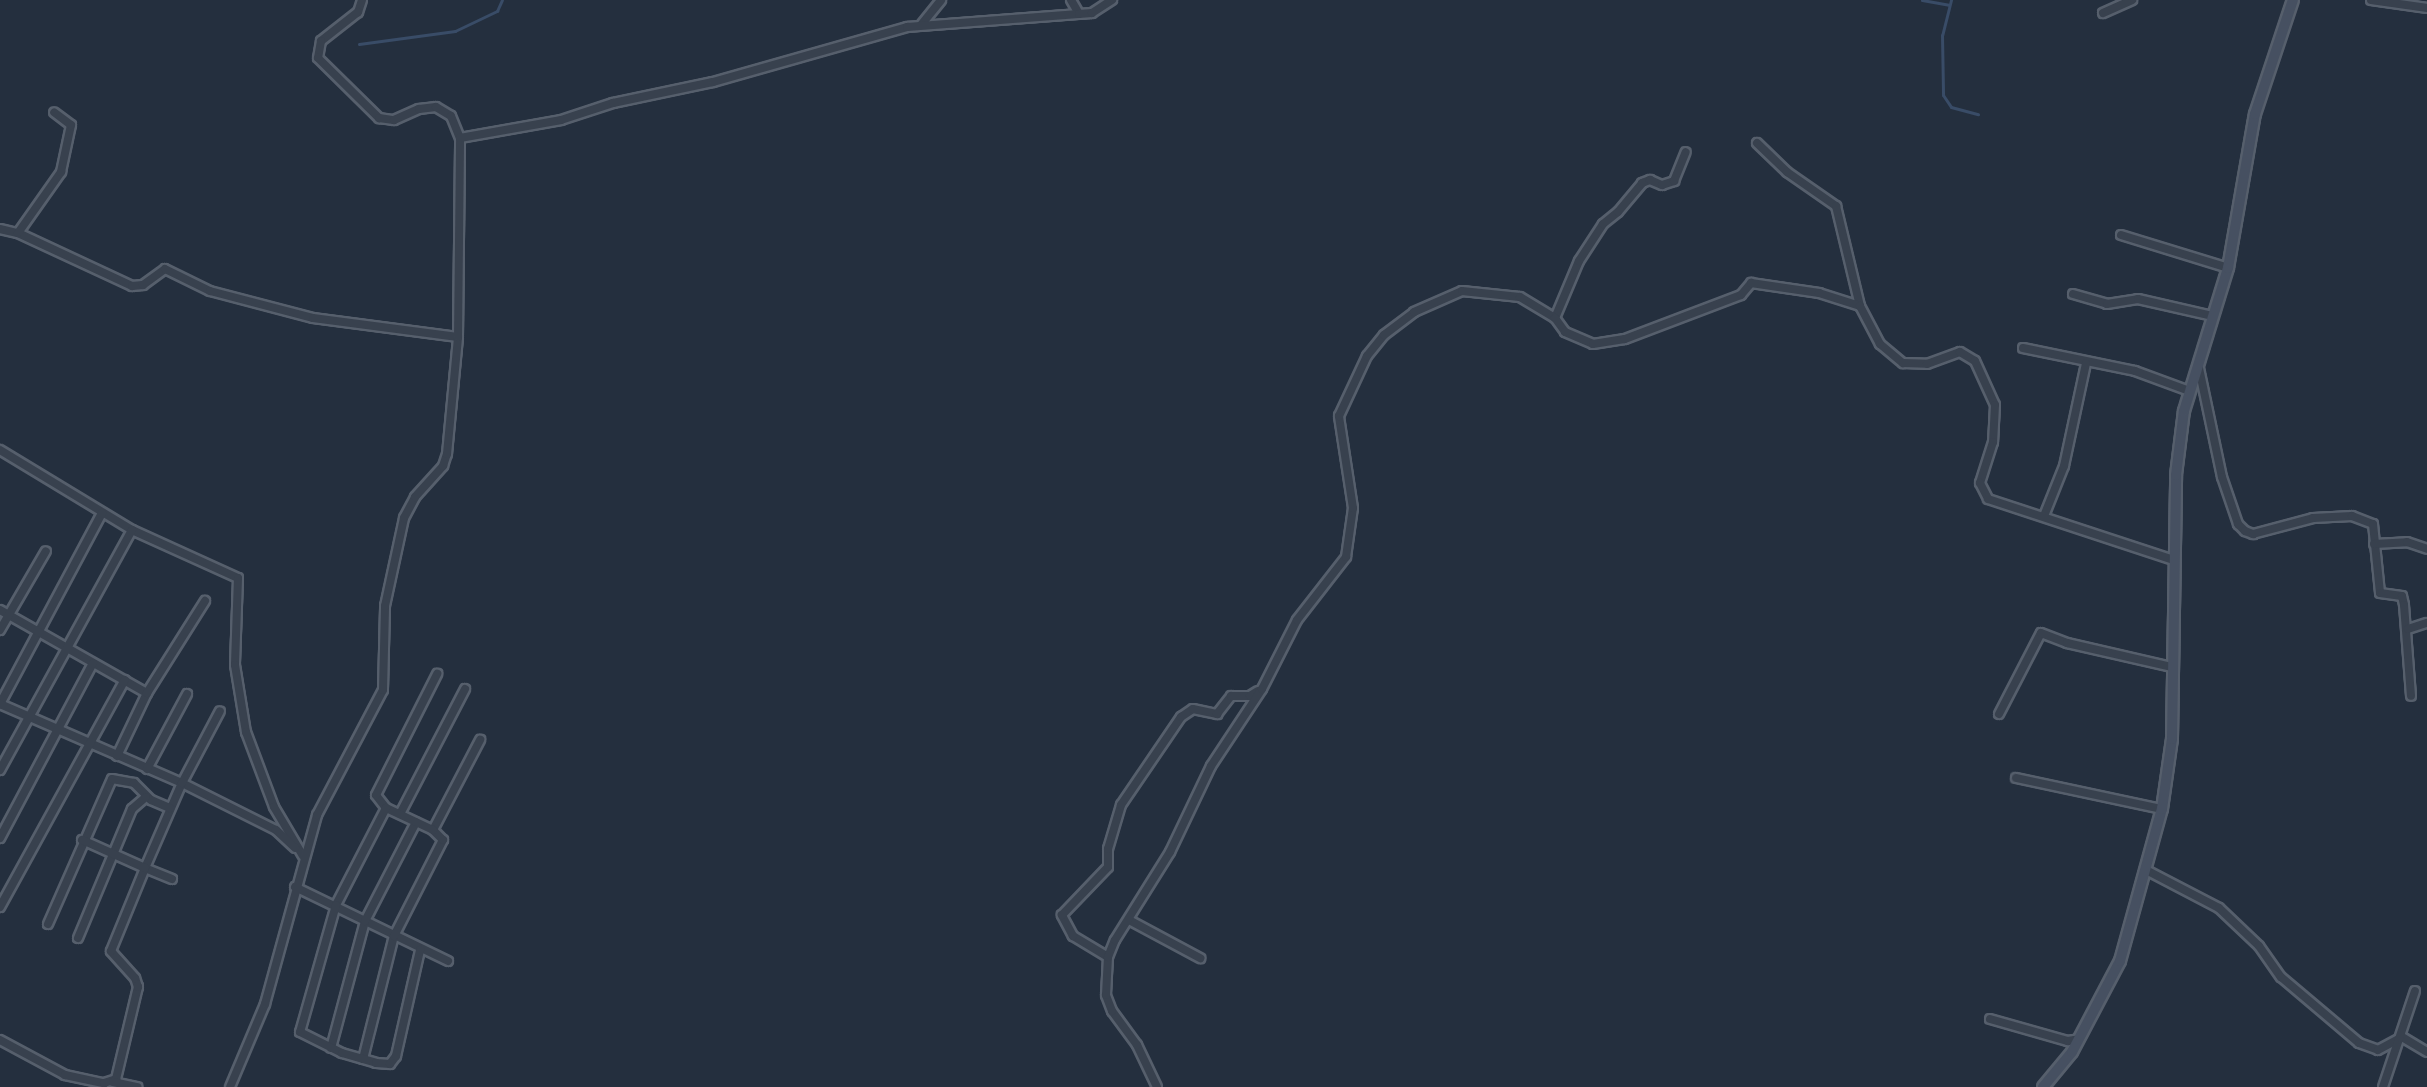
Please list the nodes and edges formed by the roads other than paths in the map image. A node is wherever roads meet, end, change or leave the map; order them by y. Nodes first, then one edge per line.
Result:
1 (362, 0) edge
2 (940, 0) edge
3 (1071, 0) edge
4 (1112, 0) edge
5 (2132, 0) edge
6 (2293, 0) edge
7 (2374, 1) edge
8 (2427, 8) edge
9 (2103, 13) dead end
10 (1079, 14) junction
11 (921, 25) junction
12 (54, 112) dead end
13 (460, 138) junction
14 (1757, 143) dead end
15 (1686, 152) dead end
16 (0, 228) edge
17 (18, 233) junction
18 (2121, 235) dead end
19 (2228, 268) junction
20 (2073, 294) dead end
21 (1860, 306) junction
22 (2212, 316) junction
23 (1555, 318) junction
24 (458, 337) junction
25 (2023, 348) dead end
26 (2086, 363) junction
27 (2199, 368) junction
28 (2189, 392) junction
29 (0, 450) edge
30 (102, 513) junction
31 (2044, 516) junction
32 (132, 530) junction
33 (2374, 544) junction
34 (2427, 549) edge
35 (46, 551) dead end
36 (2174, 560) junction
37 (205, 601) dead end
38 (0, 610) edge
39 (8, 614) junction
40 (2427, 623) edge
41 (2408, 629) junction
42 (0, 630) edge
43 (39, 633) junction
44 (66, 648) junction
45 (93, 663) junction
46 (2172, 667) junction
47 (437, 675) dead end
48 (125, 680) junction
49 (465, 689) dead end
50 (1262, 689) junction
51 (147, 693) junction
52 (188, 694) dead end
53 (2411, 696) dead end
54 (220, 711) dead end
55 (1999, 714) dead end
56 (29, 717) junction
57 (59, 732) junction
58 (480, 740) dead end
59 (89, 746) junction
60 (117, 756) junction
61 (147, 769) junction
62 (0, 770) edge
63 (2016, 778) dead end
64 (182, 783) junction
65 (146, 797) junction
66 (170, 808) junction
67 (386, 808) junction
68 (2162, 809) junction
69 (400, 814) junction
70 (416, 822) junction
71 (433, 830) junction
72 (0, 838) edge
73 (82, 840) junction
74 (112, 853) junction
75 (303, 856) junction
76 (144, 868) junction
77 (2146, 870) junction
78 (172, 879) dead end
79 (295, 887) junction
80 (1, 903) edge
81 (336, 905) junction
82 (1129, 920) junction
83 (365, 921) junction
84 (48, 924) dead end
85 (394, 936) junction
86 (78, 938) dead end
87 (420, 950) junction
88 (1108, 957) junction
89 (1200, 958) dead end
90 (448, 961) dead end
91 (2415, 991) dead end
92 (1990, 1019) dead end
93 (2402, 1037) junction
94 (2079, 1039) junction
95 (0, 1040) edge
96 (331, 1048) junction
97 (2427, 1052) edge
98 (363, 1059) junction
99 (113, 1082) junction
100 (137, 1087) edge
101 (230, 1087) edge
102 (1157, 1087) edge
103 (2043, 1087) edge
104 (2383, 1087) edge

1 - 13 street
2 - 11 street
3 - 10 street
4 - 10 street
5 - 9 street
6 - 19 main road
7 - 8 street
10 - 11 street
11 - 13 street
12 - 17 street
13 - 24 street
14 - 21 street
15 - 23 street
16 - 17 street
17 - 24 street
18 - 19 street
19 - 22 main road
20 - 22 street
21 - 23 street
21 - 31 street
22 - 27 main road
23 - 50 street
24 - 75 street
25 - 26 street
26 - 28 street
26 - 31 street
27 - 28 main road
27 - 33 street
28 - 36 main road
29 - 30 street
30 - 32 street
30 - 43 street
31 - 36 street
32 - 44 street
32 - 75 street
33 - 34 street
33 - 41 street
35 - 39 street
36 - 46 main road
37 - 51 street
38 - 39 street
39 - 42 street
39 - 43 street
40 - 41 street
41 - 53 street
43 - 44 street
43 - 56 street
44 - 45 street
44 - 56 street
45 - 48 street
45 - 57 street
46 - 55 street
46 - 68 main road
47 - 67 street
48 - 51 street
48 - 59 street
49 - 69 street
50 - 82 street
50 - 88 street
51 - 60 street
52 - 61 street
54 - 64 street
56 - 57 street
56 - 62 street
57 - 59 street
57 - 72 street
58 - 71 street
59 - 60 street
59 - 80 street
60 - 61 street
61 - 64 street
63 - 68 street
64 - 66 street
64 - 75 street
65 - 66 street
65 - 73 street
65 - 74 street
66 - 76 street
67 - 69 street
67 - 81 street
68 - 77 main road
69 - 70 street
70 - 71 street
70 - 83 street
71 - 85 street
73 - 74 street
73 - 84 street
74 - 76 street
74 - 86 street
75 - 79 street
76 - 78 street
76 - 99 street
77 - 93 street
77 - 94 main road
79 - 81 street
79 - 101 street
81 - 83 street
81 - 96 street
82 - 88 street
82 - 89 street
83 - 85 street
83 - 96 street
85 - 87 street
85 - 98 street
87 - 90 street
87 - 98 street
88 - 102 street
91 - 93 street
92 - 94 street
93 - 97 street
93 - 104 street
94 - 103 main road
95 - 99 street
96 - 98 street
99 - 100 street

